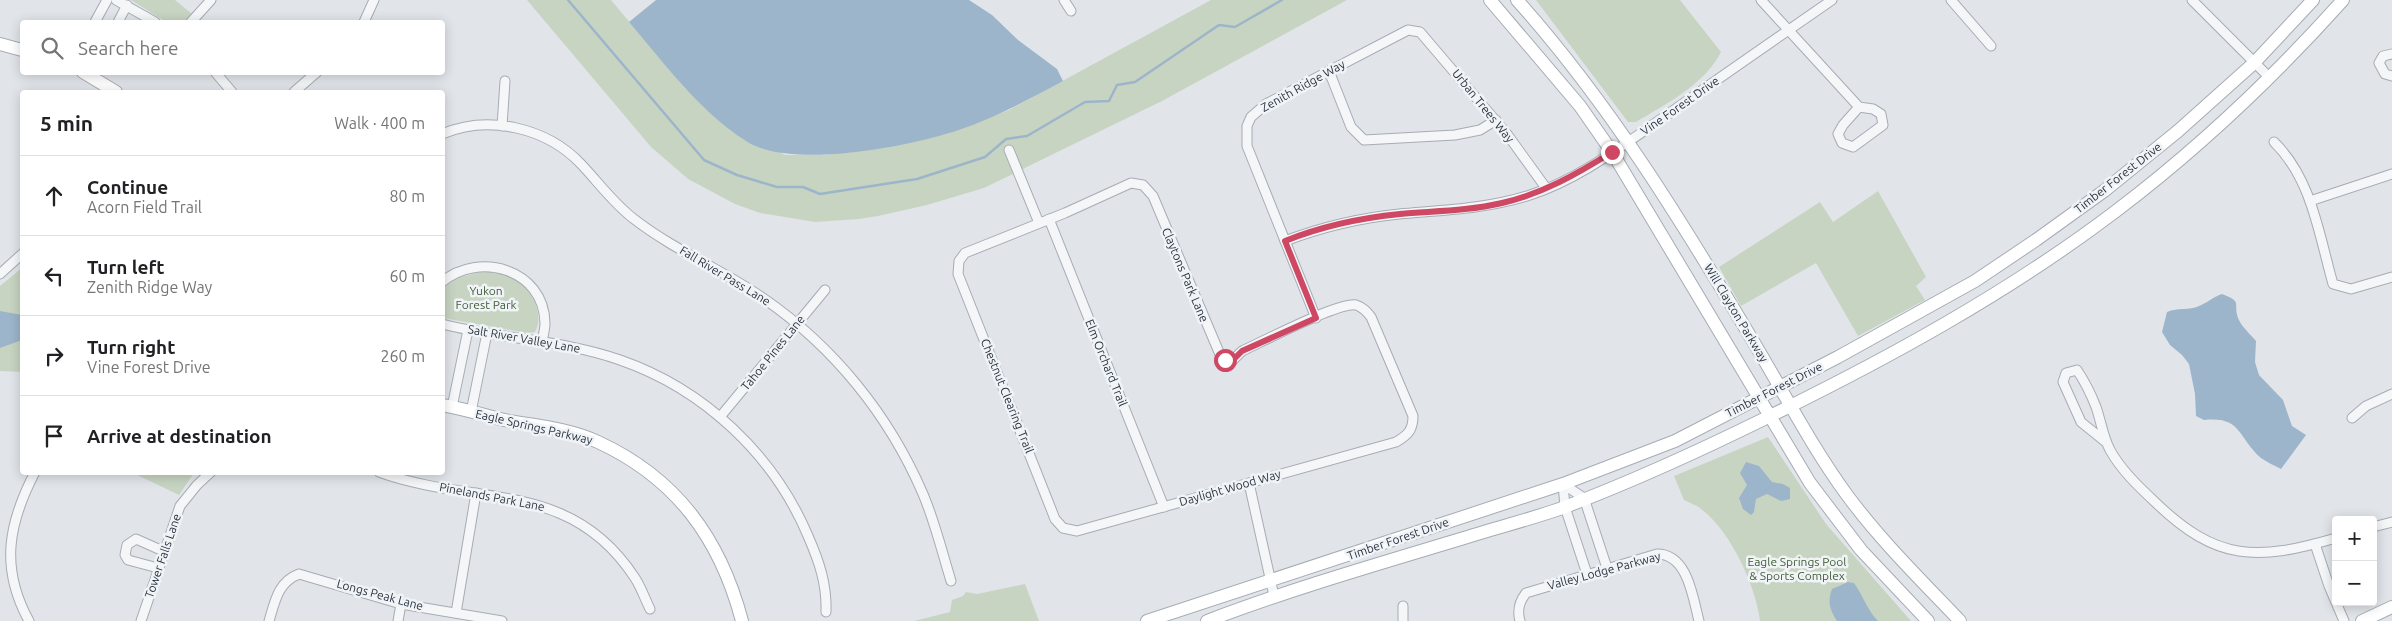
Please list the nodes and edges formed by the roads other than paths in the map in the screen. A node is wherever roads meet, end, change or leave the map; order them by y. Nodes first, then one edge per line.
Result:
1 (107, 0) edge
2 (116, 0) edge
3 (211, 0) edge
4 (374, 0) edge
5 (1064, 0) edge
6 (1490, 0) edge
7 (1517, 0) edge
8 (1761, 0) edge
9 (1832, 0) edge
10 (1951, 0) edge
11 (2192, 0) edge
12 (2313, 0) edge
13 (2343, 0) edge
14 (127, 5) junction
15 (1071, 11) dead end
16 (96, 20) edge
17 (119, 20) edge
18 (152, 20) edge
19 (193, 20) edge
20 (365, 20) edge
21 (1414, 30) joint
22 (1788, 31) junction
23 (0, 44) edge
24 (1990, 46) dead end
25 (20, 49) edge
26 (2392, 54) edge
27 (2254, 63) junction
28 (1329, 71) junction
29 (90, 75) edge
30 (218, 75) edge
31 (314, 75) edge
32 (2392, 76) edge
33 (2270, 78) junction
34 (505, 81) dead end
35 (113, 90) edge
36 (230, 90) edge
37 (296, 90) edge
38 (1859, 107) junction
39 (1496, 120) junction
40 (502, 126) junction
41 (445, 133) edge
42 (1628, 142) junction
43 (2274, 142) dead end
44 (1009, 150) dead end
45 (1612, 152) junction
46 (2148, 156) junction
47 (2162, 174) junction
48 (2392, 174) edge
49 (1546, 188) junction
50 (2310, 201) junction
51 (1049, 219) junction
52 (1039, 223) junction
53 (1285, 241) junction
54 (20, 256) edge
55 (0, 274) edge
56 (2392, 277) edge
57 (445, 280) edge
58 (825, 290) dead end
59 (1316, 318) junction
60 (797, 323) junction
61 (445, 325) edge
62 (468, 330) junction
63 (487, 333) junction
64 (542, 342) junction
65 (1780, 386) junction
66 (2392, 394) edge
67 (1759, 399) junction
68 (448, 406) edge
69 (1792, 406) junction
70 (470, 412) junction
71 (720, 417) junction
72 (1769, 417) junction
73 (2352, 418) dead end
74 (2107, 443) junction
75 (34, 475) edge
76 (208, 475) edge
77 (390, 475) edge
78 (1249, 483) junction
79 (1563, 484) junction
80 (476, 493) junction
81 (1584, 498) junction
82 (1164, 507) junction
83 (1565, 507) junction
84 (1055, 519) joint
85 (2392, 522) edge
86 (2377, 526) edge
87 (0, 536) edge
88 (11, 538) junction
89 (2332, 539) edge
90 (2315, 544) junction
91 (163, 551) junction
92 (158, 568) junction
93 (1608, 568) junction
94 (1587, 574) junction
95 (951, 580) dead end
96 (1271, 580) junction
97 (1274, 596) junction
98 (401, 604) junction
99 (1403, 606) dead end
100 (2392, 607) edge
101 (650, 609) dead end
102 (826, 612) dead end
103 (456, 613) junction
104 (29, 621) edge
105 (141, 621) edge
106 (269, 621) edge
107 (398, 621) edge
108 (502, 621) edge
109 (742, 621) edge
110 (1147, 621) edge
111 (1207, 621) edge
112 (1403, 621) edge
113 (1520, 621) edge
114 (1699, 621) edge
115 (1928, 621) edge
116 (1960, 621) edge
117 (2344, 621) edge
118 (2362, 621) edge

1 - 16 street
2 - 14 street
3 - 19 street
4 - 20 street
5 - 15 street
6 - 45 main road, Will Clayton Parkway
7 - 42 main road, Will Clayton Parkway
8 - 22 street
9 - 22 street, Vine Forest Drive
10 - 24 street
11 - 27 street
12 - 27 main road, Timber Forest Drive
13 - 33 main road, Timber Forest Drive
14 - 17 street
14 - 18 street
21 - 28 street, Zenith Ridge Way
21 - 39 street, Urban Trees Way
22 - 38 street
22 - 42 street, Vine Forest Drive
23 - 25 main road
26 - 32 street
27 - 33 street
27 - 46 main road, Timber Forest Drive
28 - 39 street
28 - 53 street, Zenith Ridge Way
29 - 35 main road
30 - 36 street
31 - 37 street
33 - 47 main road, Timber Forest Drive
34 - 40 street
38 - 38 street
39 - 49 street, Urban Trees Way
40 - 41 street, Fall River Pass Lane
40 - 60 street, Fall River Pass Lane
42 - 45 street, Vine Forest Drive
42 - 65 main road, Will Clayton Parkway
43 - 50 street
44 - 52 street
45 - 49 street, Vine Forest Drive
45 - 67 main road, Will Clayton Parkway
46 - 47 main road
46 - 65 main road, Timber Forest Drive
47 - 69 main road, Timber Forest Drive
48 - 50 street
49 - 53 street, Vine Forest Drive
50 - 56 street
51 - 52 street
51 - 59 street, Claytons Park Lane
51 - 82 street, Elm Orchard Trail
52 - 84 street, Chestnut Clearing Trail
53 - 59 street, Zenith Ridge Way
54 - 55 street
57 - 64 street
58 - 60 street, Tahoe Pines Lane
59 - 78 street, Daylight Wood Way
60 - 71 street, Tahoe Pines Lane
60 - 95 street, Fall River Pass Lane
61 - 62 street, Salt River Valley Lane
62 - 63 street, Salt River Valley Lane
62 - 68 street
63 - 64 street, Salt River Valley Lane
63 - 70 street
64 - 71 street, Salt River Valley Lane
65 - 67 main road, Timber Forest Drive
65 - 69 main road, Will Clayton Parkway
66 - 73 street
67 - 72 main road, Will Clayton Parkway
67 - 79 main road, Timber Forest Drive
68 - 70 main road, Eagle Springs Parkway
69 - 72 main road, Timber Forest Drive
69 - 116 main road, Will Clayton Parkway
70 - 109 main road, Eagle Springs Parkway
71 - 102 street, Salt River Valley Lane
72 - 81 main road, Timber Forest Drive
72 - 115 main road, Will Clayton Parkway
74 - 74 street
74 - 90 street
75 - 88 street
76 - 91 street, Tower Falls Lane
77 - 80 street, Pinelands Park Lane
78 - 82 street, Daylight Wood Way
78 - 96 street
79 - 81 street
79 - 83 street
79 - 96 main road, Timber Forest Drive
80 - 101 street, Pinelands Park Lane
80 - 103 street
81 - 83 main road, Timber Forest Drive
81 - 93 street
82 - 84 street, Daylight Wood Way
83 - 94 street
83 - 97 main road, Timber Forest Drive
85 - 86 street
87 - 88 street
88 - 104 street
89 - 90 street
90 - 117 street
91 - 92 street, Tower Falls Lane
91 - 92 street
92 - 105 street, Tower Falls Lane
93 - 94 street, Valley Lodge Parkway
93 - 114 street, Valley Lodge Parkway
94 - 113 street, Valley Lodge Parkway
96 - 97 street
96 - 110 main road, Timber Forest Drive
97 - 111 main road, Timber Forest Drive
98 - 103 street, Longs Peak Lane
98 - 106 street, Longs Peak Lane
98 - 107 street
99 - 112 street
100 - 118 main road
103 - 108 street, Longs Peak Lane

